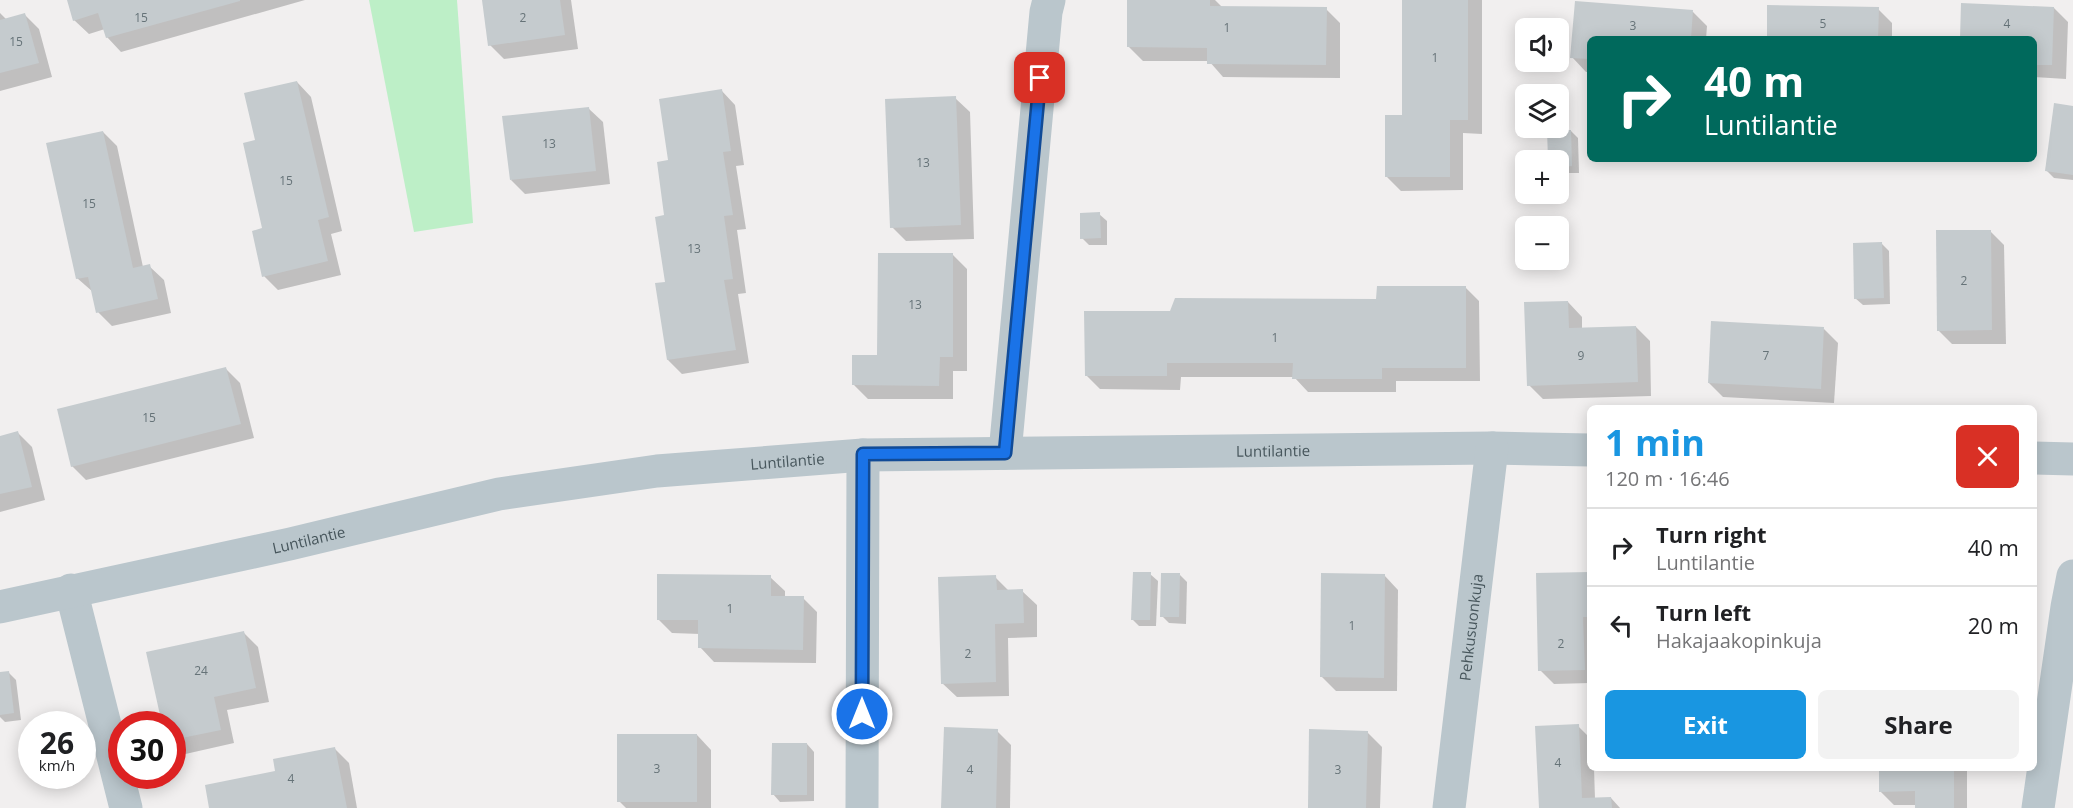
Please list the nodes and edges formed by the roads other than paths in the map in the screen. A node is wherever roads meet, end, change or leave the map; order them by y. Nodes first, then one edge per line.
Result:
1 (1049, 0) edge
2 (1492, 448) junction
3 (1587, 450) edge
4 (1005, 453) junction
5 (863, 454) junction
6 (2037, 458) edge
7 (2073, 459) edge
8 (2073, 576) edge
9 (71, 590) junction
10 (0, 607) edge
11 (126, 808) edge
12 (862, 808) edge
13 (1449, 808) edge
14 (2038, 808) edge

1 - 4 street
2 - 3 street, Luntilantie
2 - 4 street, Luntilantie
2 - 13 street, Pehkusuonkuja
4 - 5 street, Luntilantie
5 - 9 street, Luntilantie
5 - 12 street
6 - 7 street
8 - 14 street
9 - 10 street, Luntilantie
9 - 11 street

